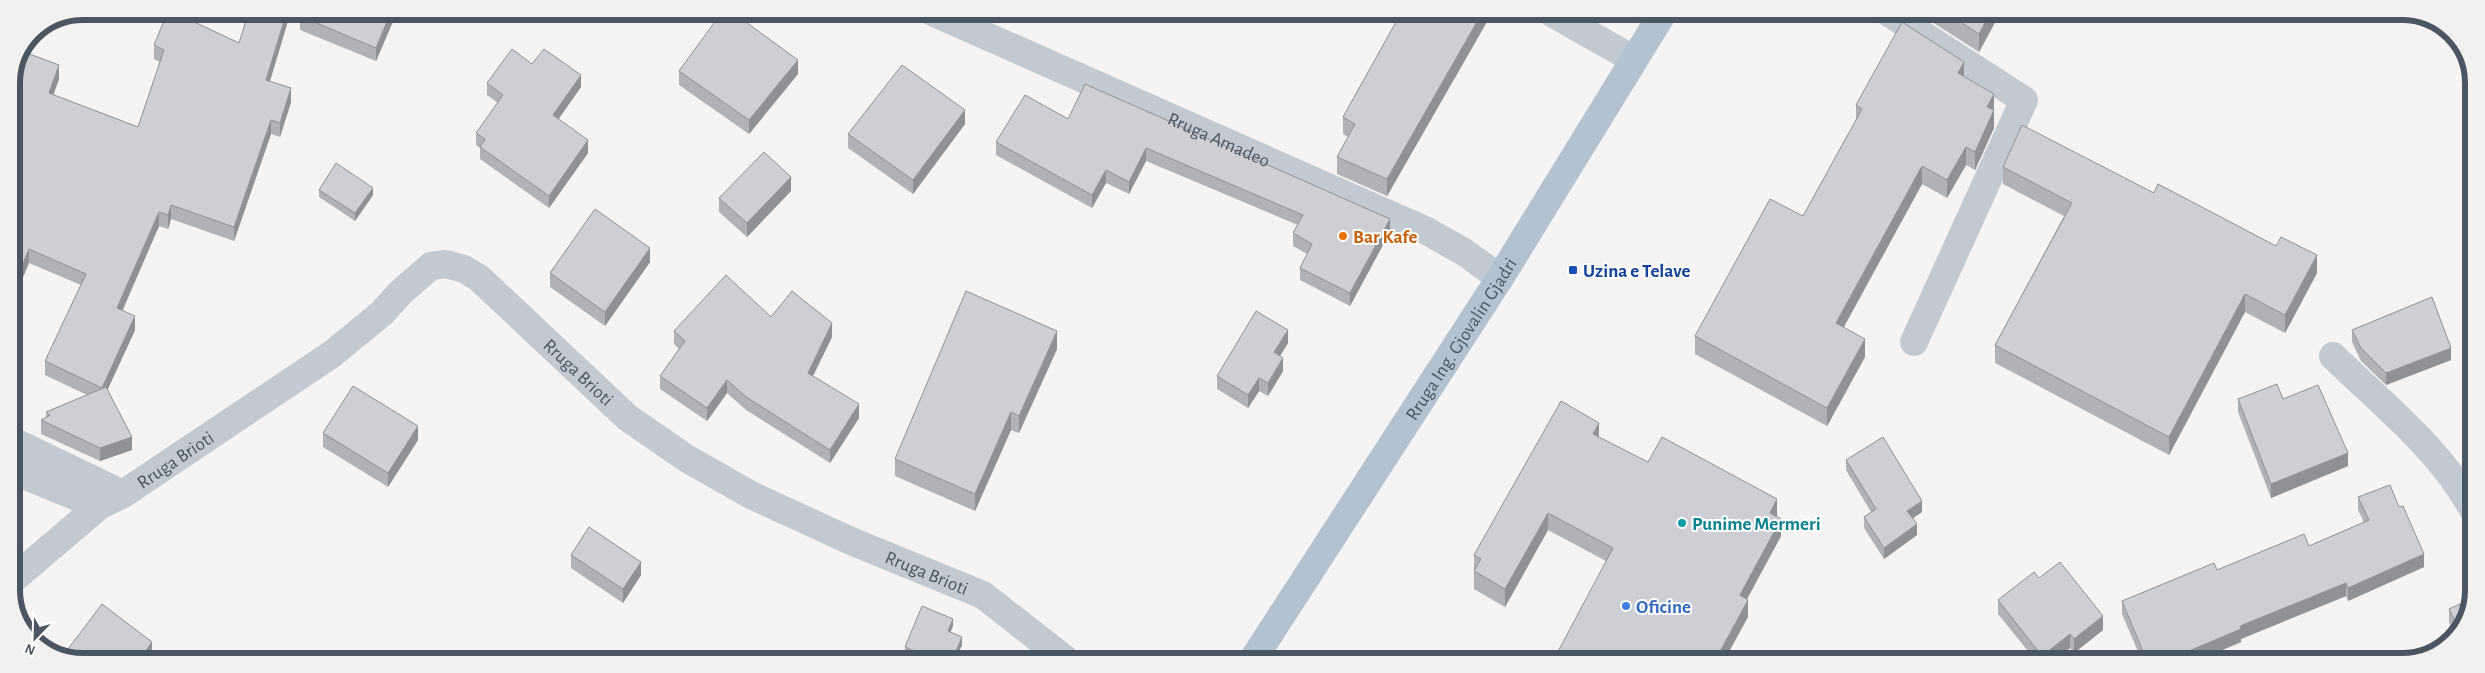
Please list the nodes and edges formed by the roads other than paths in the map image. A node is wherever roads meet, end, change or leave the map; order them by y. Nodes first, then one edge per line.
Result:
1 (950, 20) edge
2 (1564, 20) edge
3 (1659, 20) edge
4 (1900, 20) edge
5 (1633, 60) junction
6 (1500, 278) junction
7 (1914, 342) dead end
8 (2333, 356) dead end
9 (20, 444) edge
10 (20, 474) edge
11 (124, 494) junction
12 (2465, 495) edge
13 (99, 506) junction
14 (20, 573) edge
15 (1057, 653) edge
16 (1257, 653) edge

1 - 6 street, Rruga Amadeo
2 - 5 street
3 - 5 main road, Rruga Ing. Gjovalin Gjadri
4 - 7 street
5 - 6 main road, Rruga Ing. Gjovalin Gjadri
6 - 16 main road, Rruga Ing. Gjovalin Gjadri
8 - 12 street
9 - 11 street, Rruga Brioti
10 - 13 street
11 - 13 street, Rruga Brioti
11 - 15 street, Rruga Brioti
13 - 14 street, Rruga Brioti

